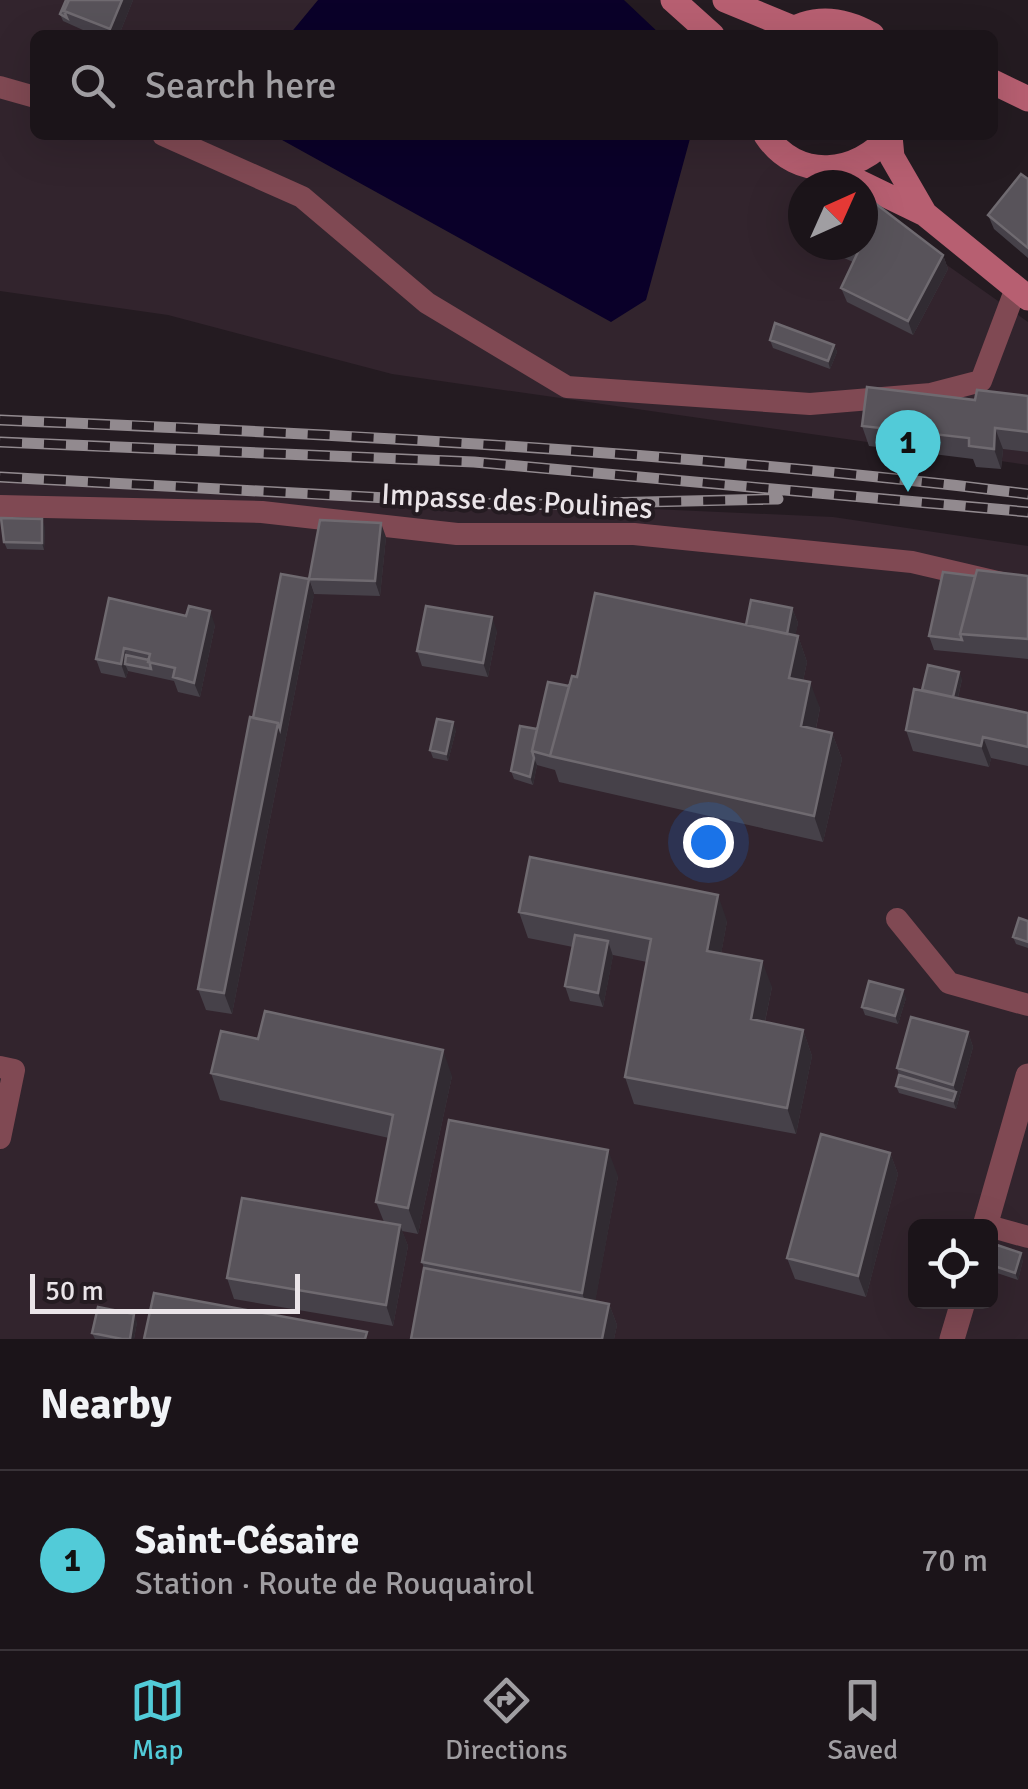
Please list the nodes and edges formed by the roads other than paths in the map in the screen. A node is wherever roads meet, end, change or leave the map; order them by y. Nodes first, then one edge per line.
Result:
1 (673, 0) edge
2 (726, 0) edge
3 (706, 30) edge
4 (784, 30) edge
5 (795, 30) edge
6 (859, 30) edge
7 (998, 84) edge
8 (0, 87) edge
9 (30, 96) edge
10 (1028, 99) edge
11 (175, 140) edge
12 (771, 140) edge
13 (885, 140) edge
14 (890, 140) edge
15 (832, 169) junction
16 (924, 214) junction
17 (1022, 293) edge
18 (0, 506) edge
19 (1028, 589) edge
20 (897, 919) dead end
21 (1028, 1005) edge
22 (0, 1067) edge
23 (1028, 1076) edge
24 (0, 1138) edge
25 (987, 1219) edge
26 (998, 1229) edge
27 (1028, 1237) edge
28 (961, 1309) edge
29 (952, 1339) edge

1 - 3 street
2 - 4 street
5 - 6 street
7 - 10 street
8 - 9 lane
11 - 17 lane
12 - 15 street
13 - 15 street
14 - 16 street
15 - 16 street
16 - 17 street
18 - 19 lane, Impasse des Poulines
20 - 21 lane
22 - 24 lane
23 - 25 street
26 - 27 lane
28 - 29 street

